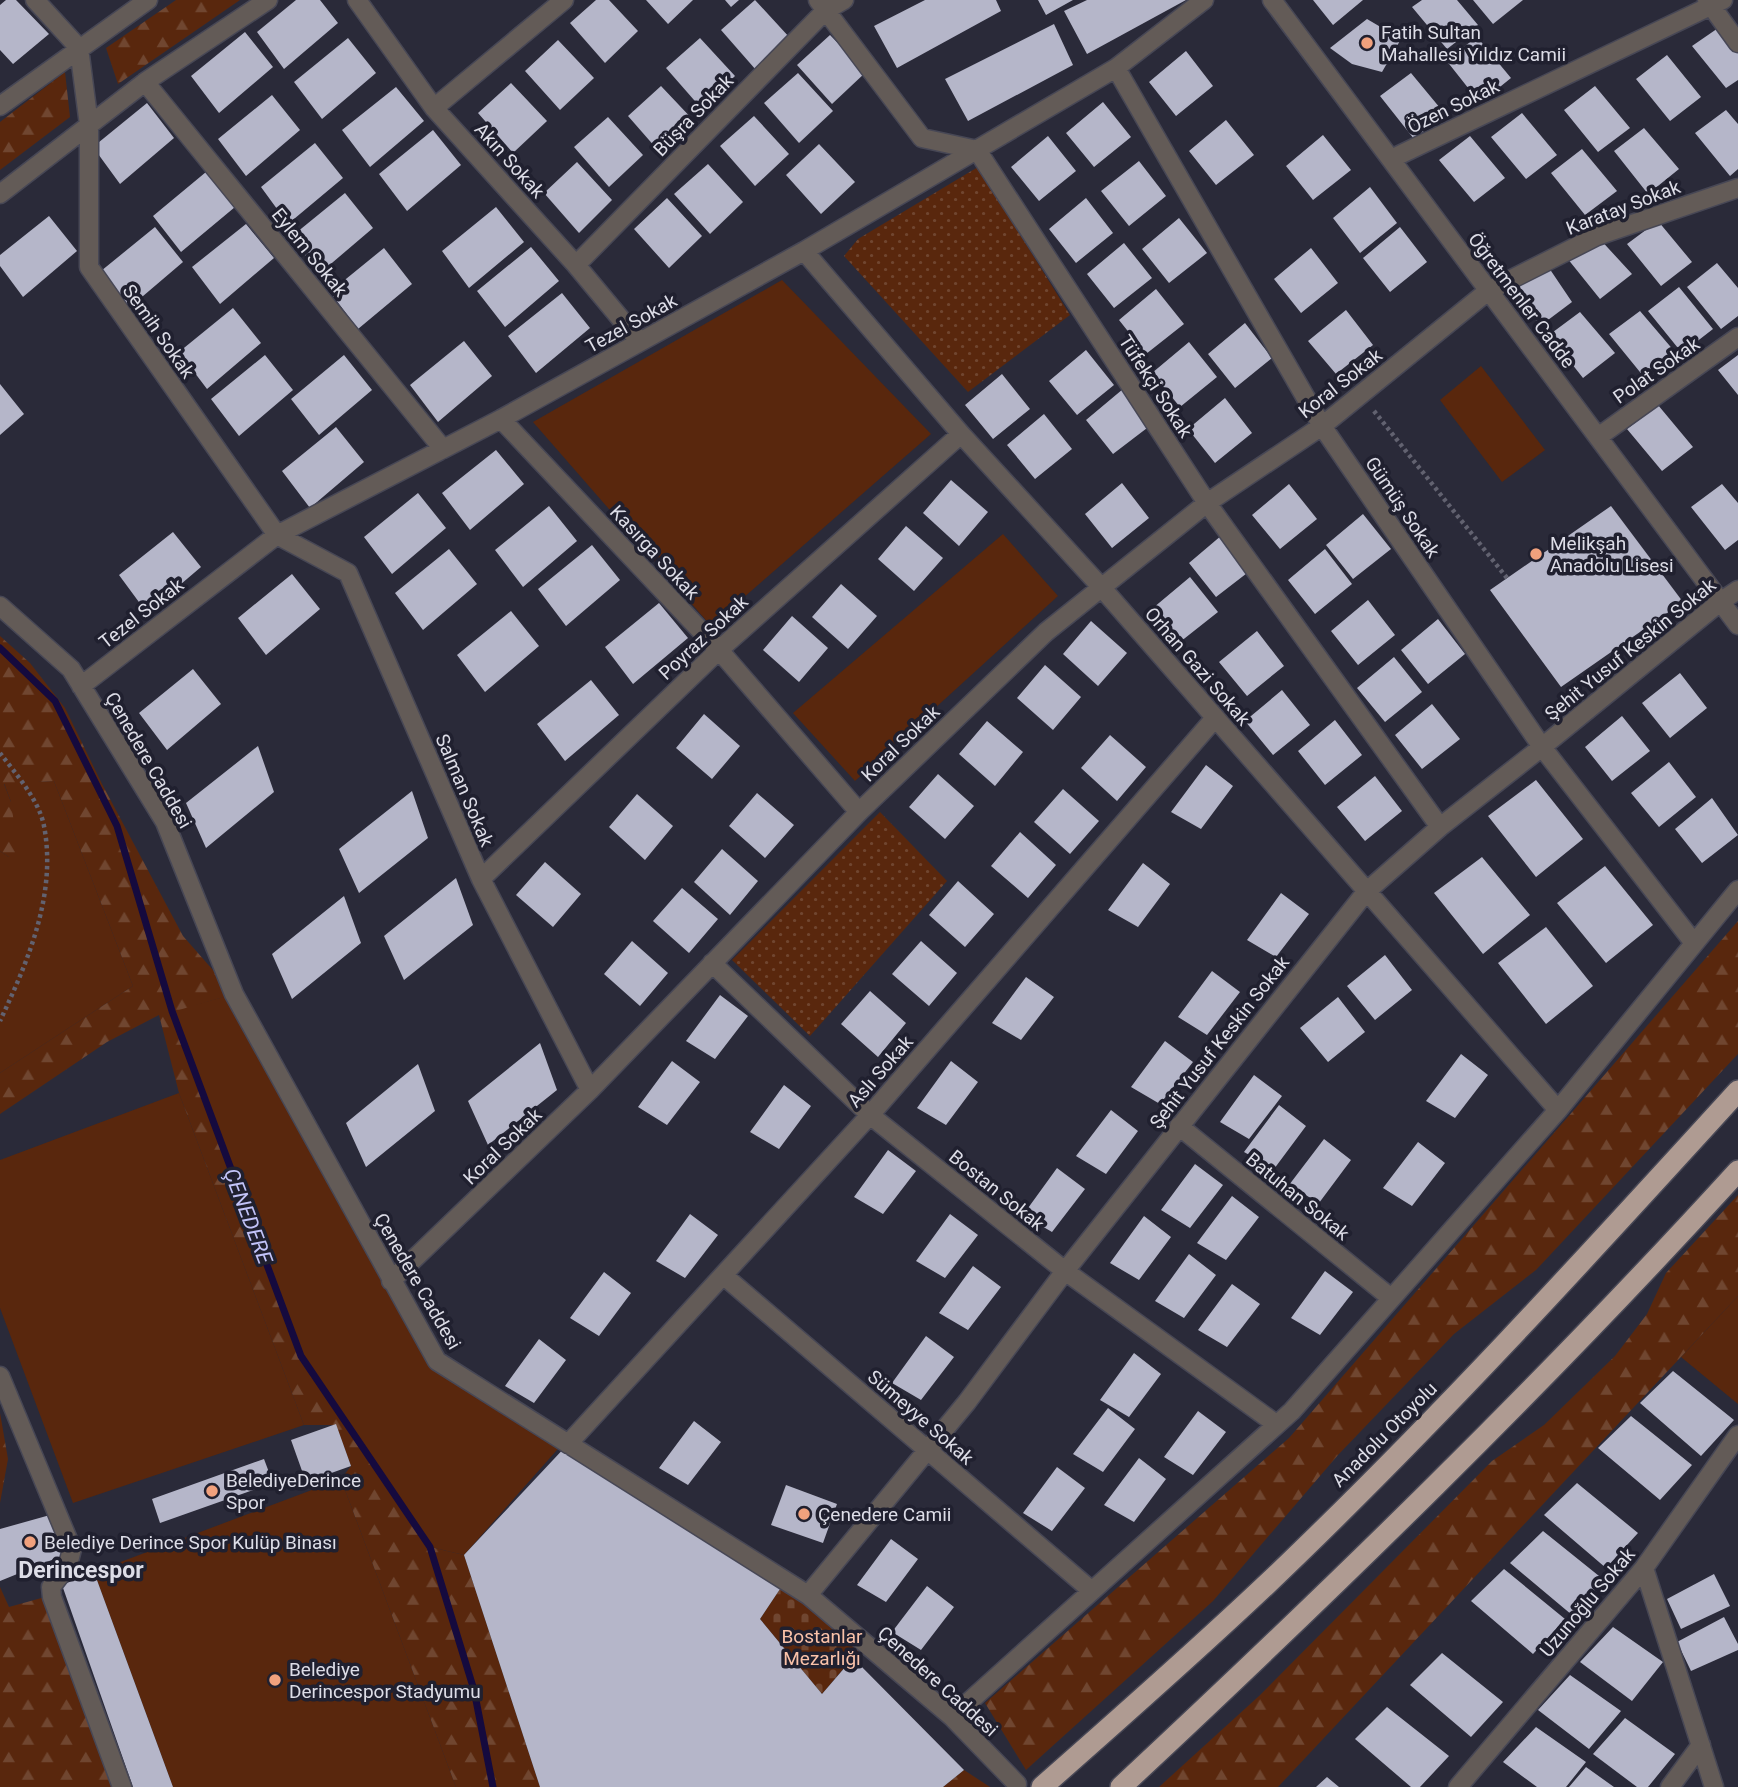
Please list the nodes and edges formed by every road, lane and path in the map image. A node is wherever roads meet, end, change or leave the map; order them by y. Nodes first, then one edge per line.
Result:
1 (35, 0) edge
2 (148, 0) edge
3 (268, 0) edge
4 (357, 0) edge
5 (564, 0) edge
6 (844, 0) edge
7 (1203, 0) edge
8 (1272, 0) edge
9 (1714, 2) edge
10 (822, 5) edge
11 (1738, 43) edge
12 (79, 48) junction
13 (1116, 68) junction
14 (145, 82) junction
15 (0, 106) edge
16 (434, 108) junction
17 (89, 125) junction
18 (977, 150) junction
19 (1391, 159) junction
20 (1738, 188) edge
21 (0, 194) edge
22 (804, 251) junction
23 (576, 265) junction
24 (1488, 291) junction
25 (1738, 337) edge
26 (640, 342) junction
27 (1374, 411) dead end
28 (501, 419) junction
29 (1322, 426) junction
30 (961, 434) junction
31 (1598, 436) junction
32 (443, 449) junction
33 (1207, 503) junction
34 (278, 535) junction
35 (1507, 578) dead end
36 (1102, 588) junction
37 (1738, 590) edge
38 (1720, 602) junction
39 (0, 606) edge
40 (1738, 625) edge
41 (719, 650) junction
42 (81, 686) junction
43 (1215, 718) junction
44 (1542, 747) junction
45 (0, 753) edge
46 (859, 812) junction
47 (1440, 827) junction
48 (481, 879) junction
49 (1738, 890) edge
50 (1366, 892) junction
51 (1694, 943) junction
52 (712, 962) junction
53 (0, 1021) edge
54 (590, 1090) junction
55 (1738, 1091) edge
56 (1558, 1110) junction
57 (870, 1115) junction
58 (1179, 1126) junction
59 (1738, 1171) edge
60 (1065, 1271) junction
61 (723, 1275) junction
62 (391, 1282) junction
63 (1391, 1298) junction
64 (0, 1376) edge
65 (1276, 1424) junction
66 (1738, 1435) edge
67 (568, 1444) junction
68 (928, 1450) junction
69 (1644, 1568) junction
70 (1092, 1591) junction
71 (808, 1595) junction
72 (952, 1717) junction
73 (1701, 1745) junction
74 (1017, 1784) dead end
75 (122, 1787) edge
76 (1042, 1787) edge
77 (1121, 1787) edge
78 (1458, 1787) edge
79 (1670, 1787) edge
80 (1714, 1787) edge

1 - 12 street
2 - 12 street
3 - 14 street
4 - 16 street, Akın Sokak
5 - 16 street
6 - 10 street, Büşra Sokak
7 - 13 street, Tezel Sokak
8 - 19 street, Öğretmenler Cadde
9 - 11 street
9 - 19 street, Özen Sokak
10 - 18 street
10 - 23 street, Büşra Sokak
12 - 15 street
12 - 17 street, Semih Sokak
13 - 18 street, Tezel Sokak
13 - 29 street, Gümüş Sokak
14 - 17 street
14 - 32 street, Eylem Sokak
16 - 23 street, Akın Sokak
17 - 21 street
17 - 34 street, Semih Sokak
18 - 22 street, Tezel Sokak
18 - 33 street, Tüfekçi Sokak
19 - 24 street, Öğretmenler Cadde
20 - 24 street, Karatay Sokak
22 - 26 street, Tezel Sokak
22 - 30 street, Orhan Gazi Sokak
23 - 26 street, Akın Sokak
24 - 29 street, Koral Sokak
24 - 31 street, Öğretmenler Cadde
25 - 31 street, Polat Sokak
26 - 28 street, Tezel Sokak
27 - 35 path
28 - 32 street, Tezel Sokak
28 - 41 street, Kasırga Sokak
29 - 33 street, Koral Sokak
29 - 44 street, Gümüş Sokak
30 - 36 street, Orhan Gazi Sokak
30 - 41 street, Poyraz Sokak
31 - 38 street, Öğretmenler Cadde
32 - 34 street, Tezel Sokak
33 - 36 street, Koral Sokak
33 - 47 street, Tüfekçi Sokak
34 - 42 street, Tezel Sokak
34 - 48 street, Salman Sokak
36 - 43 street, Orhan Gazi Sokak
36 - 46 street, Koral Sokak
37 - 38 street, Şehit Yusuf Keskin Sokak
38 - 40 street, Öğretmenler Cadde
38 - 44 street, Şehit Yusuf Keskin Sokak
39 - 42 street, Çenedere Caddesi
41 - 46 street, Kasırga Sokak
41 - 48 street, Poyraz Sokak
42 - 62 street, Çenedere Caddesi
43 - 50 street, Orhan Gazi Sokak
43 - 57 street, Aslı Sokak
44 - 47 street, Şehit Yusuf Keskin Sokak
44 - 51 street, Gümüş Sokak
45 - 53 path
46 - 52 street, Koral Sokak
47 - 50 street, Şehit Yusuf Keskin Sokak
48 - 54 street, Salman Sokak
49 - 51 street
50 - 56 street, Orhan Gazi Sokak
50 - 58 street, Şehit Yusuf Keskin Sokak
51 - 56 street
52 - 54 street, Koral Sokak
52 - 57 street, Bostan Sokak
54 - 62 street, Koral Sokak
55 - 76 highway, Anadolu Otoyolu
56 - 63 street
57 - 60 street, Bostan Sokak
57 - 61 street, Aslı Sokak
58 - 60 street, Şehit Yusuf Keskin Sokak
58 - 63 street, Batuhan Sokak
59 - 77 highway
60 - 65 street, Bostan Sokak
60 - 68 street, Şehit Yusuf Keskin Sokak
61 - 67 street, Aslı Sokak
61 - 68 street, Sümeyye Sokak
62 - 67 street, Çenedere Caddesi
63 - 65 street
64 - 75 street
65 - 70 street
66 - 69 street, Uzunoğlu Sokak
67 - 71 street, Çenedere Caddesi
68 - 70 street, Sümeyye Sokak
68 - 71 street, Şehit Yusuf Keskin Sokak
69 - 73 street
69 - 78 street, Uzunoğlu Sokak
70 - 72 street
71 - 72 street, Çenedere Caddesi
72 - 74 street, Çenedere Caddesi
73 - 79 street
73 - 80 street

